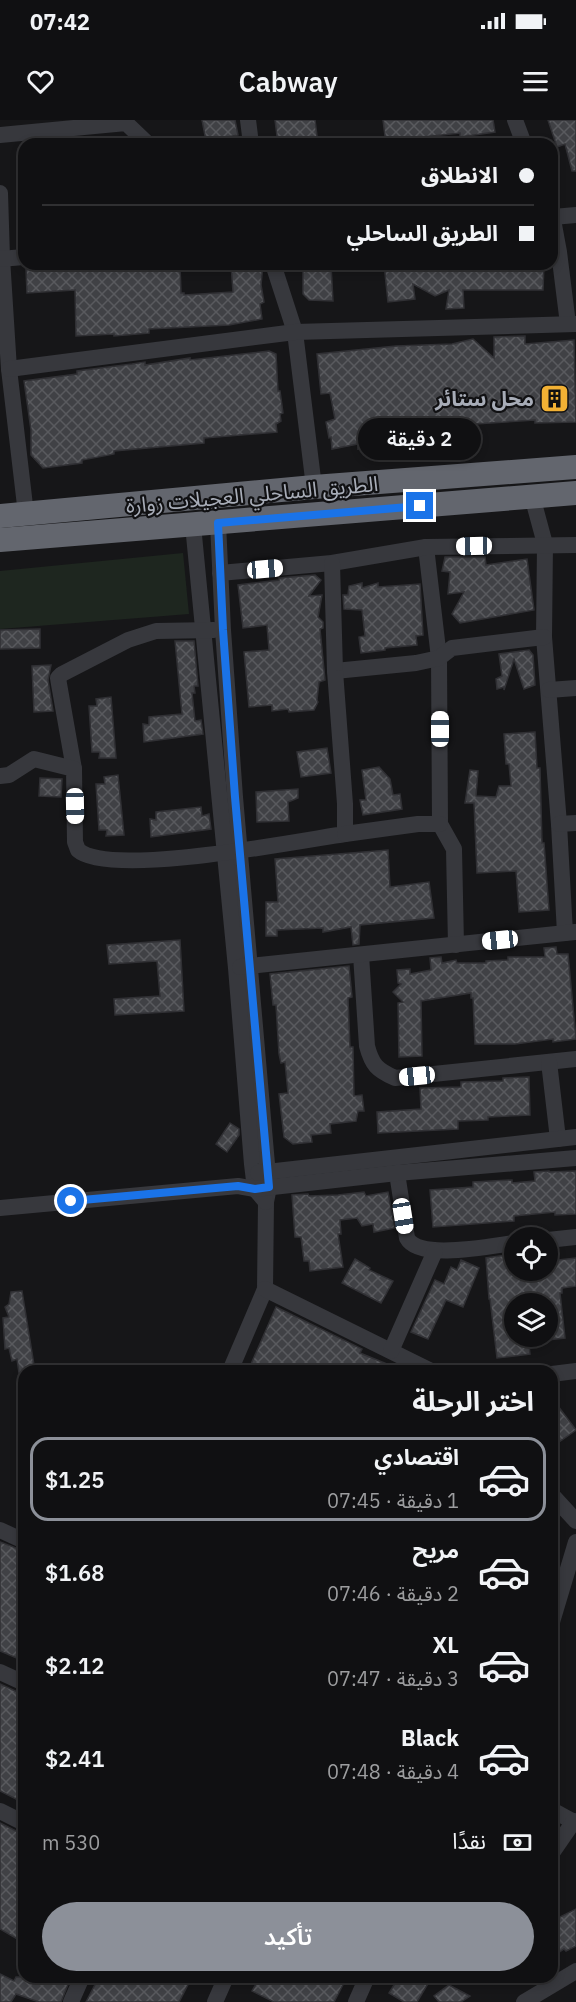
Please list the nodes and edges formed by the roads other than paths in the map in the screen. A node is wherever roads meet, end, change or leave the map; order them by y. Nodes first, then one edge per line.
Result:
1 (248, 120) edge
2 (515, 120) edge
3 (126, 122) edge
4 (0, 135) edge
5 (142, 138) edge
6 (250, 138) edge
7 (522, 138) edge
8 (0, 193) edge
9 (558, 215) edge
10 (576, 215) edge
11 (558, 244) edge
12 (18, 258) edge
13 (1, 259) edge
14 (275, 270) edge
15 (572, 324) edge
16 (295, 332) junction
17 (9, 369) junction
18 (576, 467) edge
19 (314, 488) junction
20 (576, 493) edge
21 (532, 496) junction
22 (26, 514) junction
23 (0, 516) edge
24 (218, 523) junction
25 (193, 525) junction
26 (0, 540) edge
27 (545, 544) junction
28 (576, 545) edge
29 (426, 547) junction
30 (332, 563) junction
31 (220, 573) junction
32 (203, 630) junction
33 (223, 630) junction
34 (544, 637) junction
35 (440, 658) junction
36 (335, 671) junction
37 (576, 688) edge
38 (549, 690) junction
39 (74, 769) junction
40 (0, 776) edge
41 (227, 797) junction
42 (576, 822) edge
43 (440, 824) junction
44 (559, 824) junction
45 (345, 834) junction
46 (232, 852) junction
47 (570, 933) edge
48 (456, 945) junction
49 (361, 955) junction
50 (243, 967) junction
51 (576, 1059) edge
52 (549, 1062) junction
53 (576, 1137) edge
54 (558, 1139) junction
55 (576, 1158) edge
56 (397, 1173) junction
57 (258, 1185) junction
58 (0, 1208) edge
59 (576, 1237) edge
60 (558, 1239) edge
61 (504, 1244) edge
62 (435, 1251) junction
63 (265, 1289) junction
64 (391, 1352) junction
65 (233, 1365) edge
66 (418, 1365) edge
67 (576, 1371) edge
68 (558, 1373) edge
69 (558, 1502) edge
70 (576, 1521) edge
71 (0, 1530) edge
72 (18, 1538) edge
73 (576, 1542) edge
74 (558, 1602) edge
75 (0, 1672) edge
76 (18, 1680) edge
77 (0, 1811) edge
78 (558, 1813) edge
79 (18, 1820) edge
80 (575, 1822) edge
81 (558, 1845) edge
82 (576, 1971) edge
83 (558, 1982) edge
84 (79, 1983) edge
85 (222, 1983) edge
86 (364, 1983) edge
87 (556, 1983) edge
88 (71, 2002) edge
89 (214, 2002) edge
90 (356, 2002) edge
91 (524, 2002) edge

1 - 6 street
2 - 7 street
3 - 4 street
3 - 5 street
8 - 13 street
9 - 10 street
11 - 15 street
12 - 13 street
13 - 17 street
14 - 16 street
15 - 16 street
16 - 17 street
16 - 19 street
17 - 22 street
18 - 19 highway, الطريق الساحلي العجيلات زوارة
19 - 22 highway, الطريق الساحلي العجيلات زوارة
20 - 21 highway
21 - 24 highway
21 - 27 street
22 - 23 highway, الطريق الساحلي العجيلات زوارة
24 - 25 highway
24 - 31 street
25 - 26 highway
25 - 32 street
27 - 28 street
27 - 29 street
27 - 34 street
29 - 30 street
29 - 35 street
30 - 31 street
30 - 36 street
31 - 33 street
32 - 33 street
32 - 39 street
32 - 41 street
33 - 41 street
34 - 35 street
34 - 38 street
35 - 36 street
35 - 43 street
36 - 45 street
37 - 38 street
38 - 44 street
39 - 40 street
39 - 46 street
41 - 46 street
42 - 44 street
43 - 45 street
43 - 48 street
44 - 47 street
45 - 46 street
46 - 50 street
47 - 48 street
48 - 49 street
49 - 50 street
49 - 52 street
50 - 57 street
51 - 52 street
52 - 54 street
53 - 54 street
54 - 57 street
55 - 56 street
56 - 57 street
56 - 62 street
57 - 58 street
57 - 63 street
59 - 60 street
61 - 62 street
62 - 64 street
63 - 64 street
63 - 65 street
64 - 66 street
67 - 68 street
69 - 70 street
71 - 72 street
73 - 74 street
75 - 76 street
77 - 79 street
78 - 80 street
80 - 81 street
82 - 83 street
84 - 88 street
85 - 89 street
86 - 90 street
87 - 91 street

